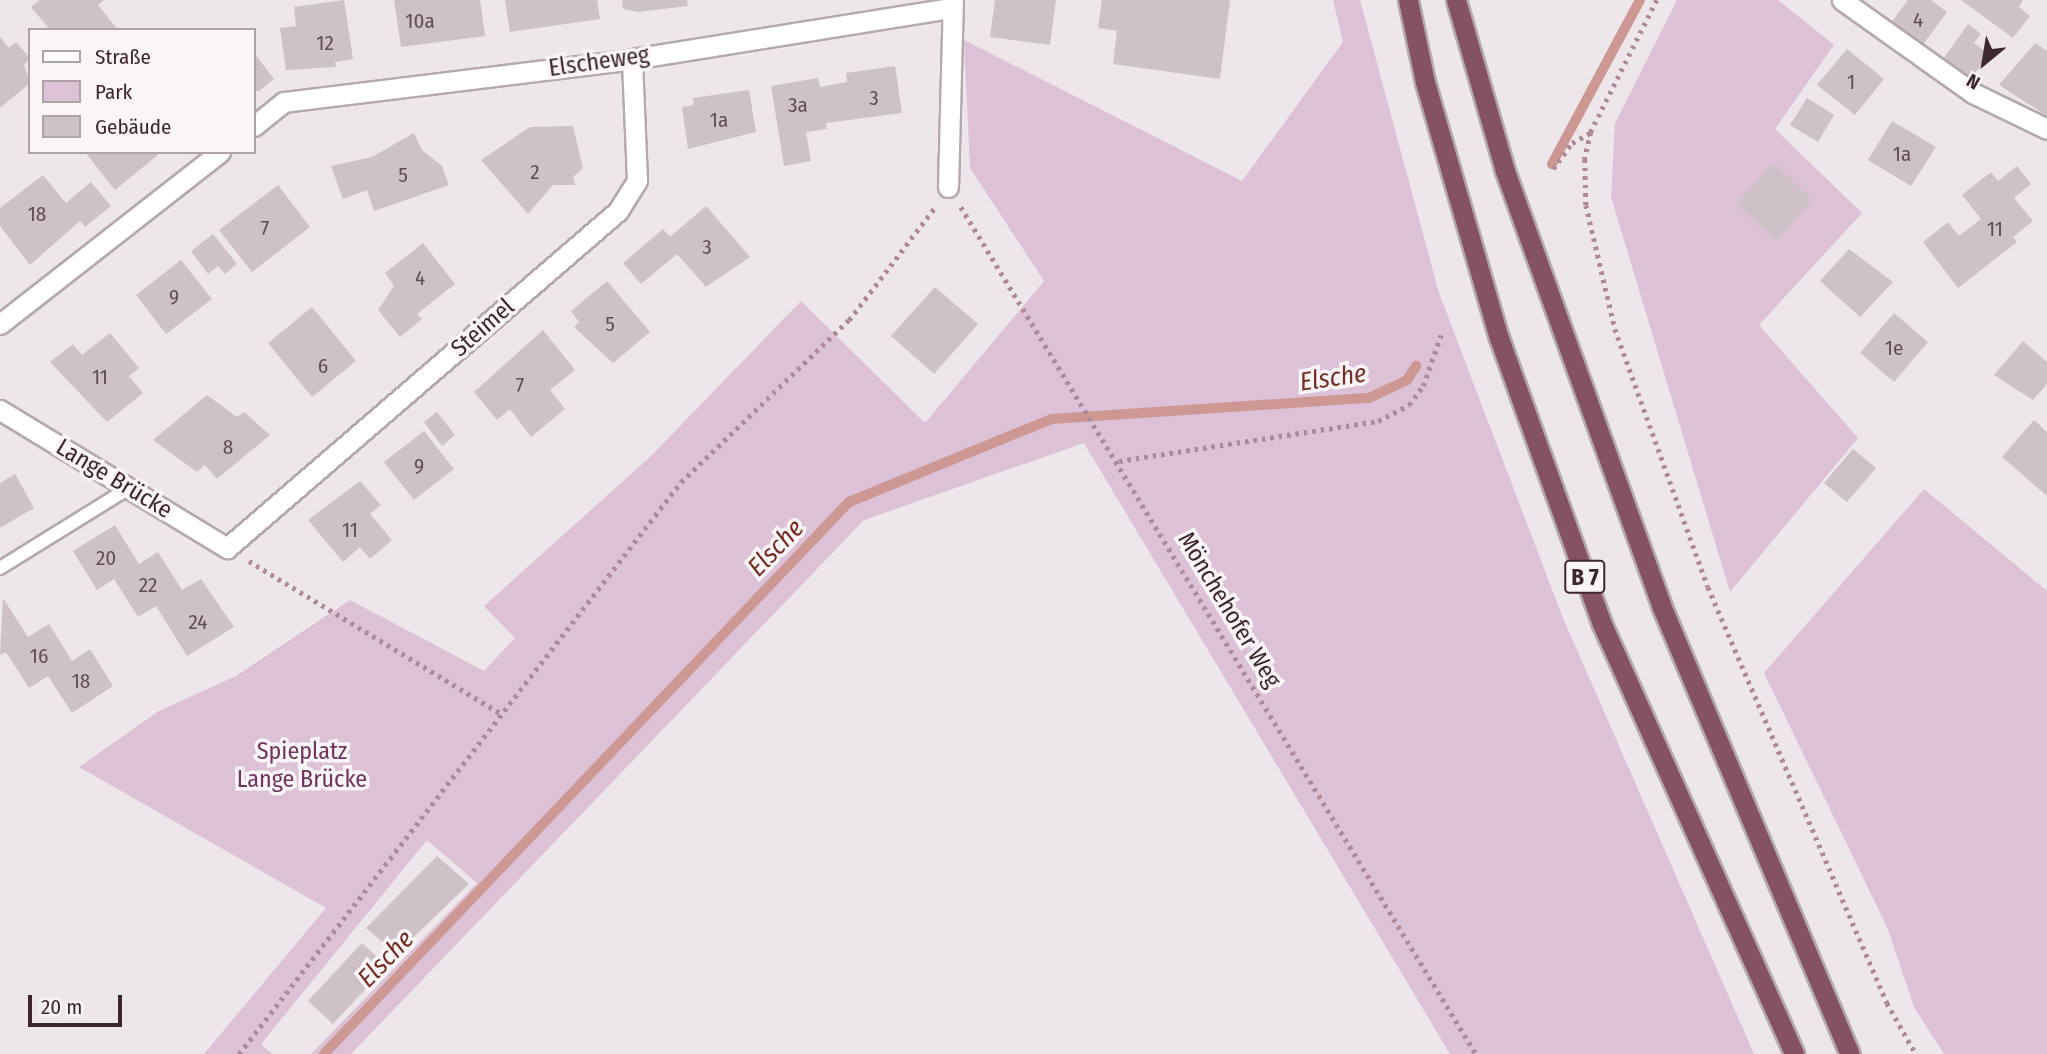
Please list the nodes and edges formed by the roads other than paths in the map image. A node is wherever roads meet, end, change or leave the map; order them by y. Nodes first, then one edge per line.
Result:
1 (1408, 0) edge
2 (1456, 0) edge
3 (1842, 0) edge
4 (952, 4) edge
5 (632, 59) junction
6 (256, 124) edge
7 (2047, 129) edge
8 (217, 154) edge
9 (948, 187) road end
10 (0, 324) edge
11 (0, 410) edge
12 (129, 488) junction
13 (227, 548) joint
14 (0, 568) edge
15 (1794, 1054) edge
16 (1850, 1054) edge

1 - 15 highway, B 7
2 - 16 highway, B 7
3 - 7 street
4 - 5 street, Elscheweg
4 - 9 street, Elscheweg
5 - 6 street, Elscheweg
5 - 13 street, Steimel
8 - 10 street
11 - 12 street, Lange Brücke
12 - 13 street, Lange Brücke
12 - 14 lane

